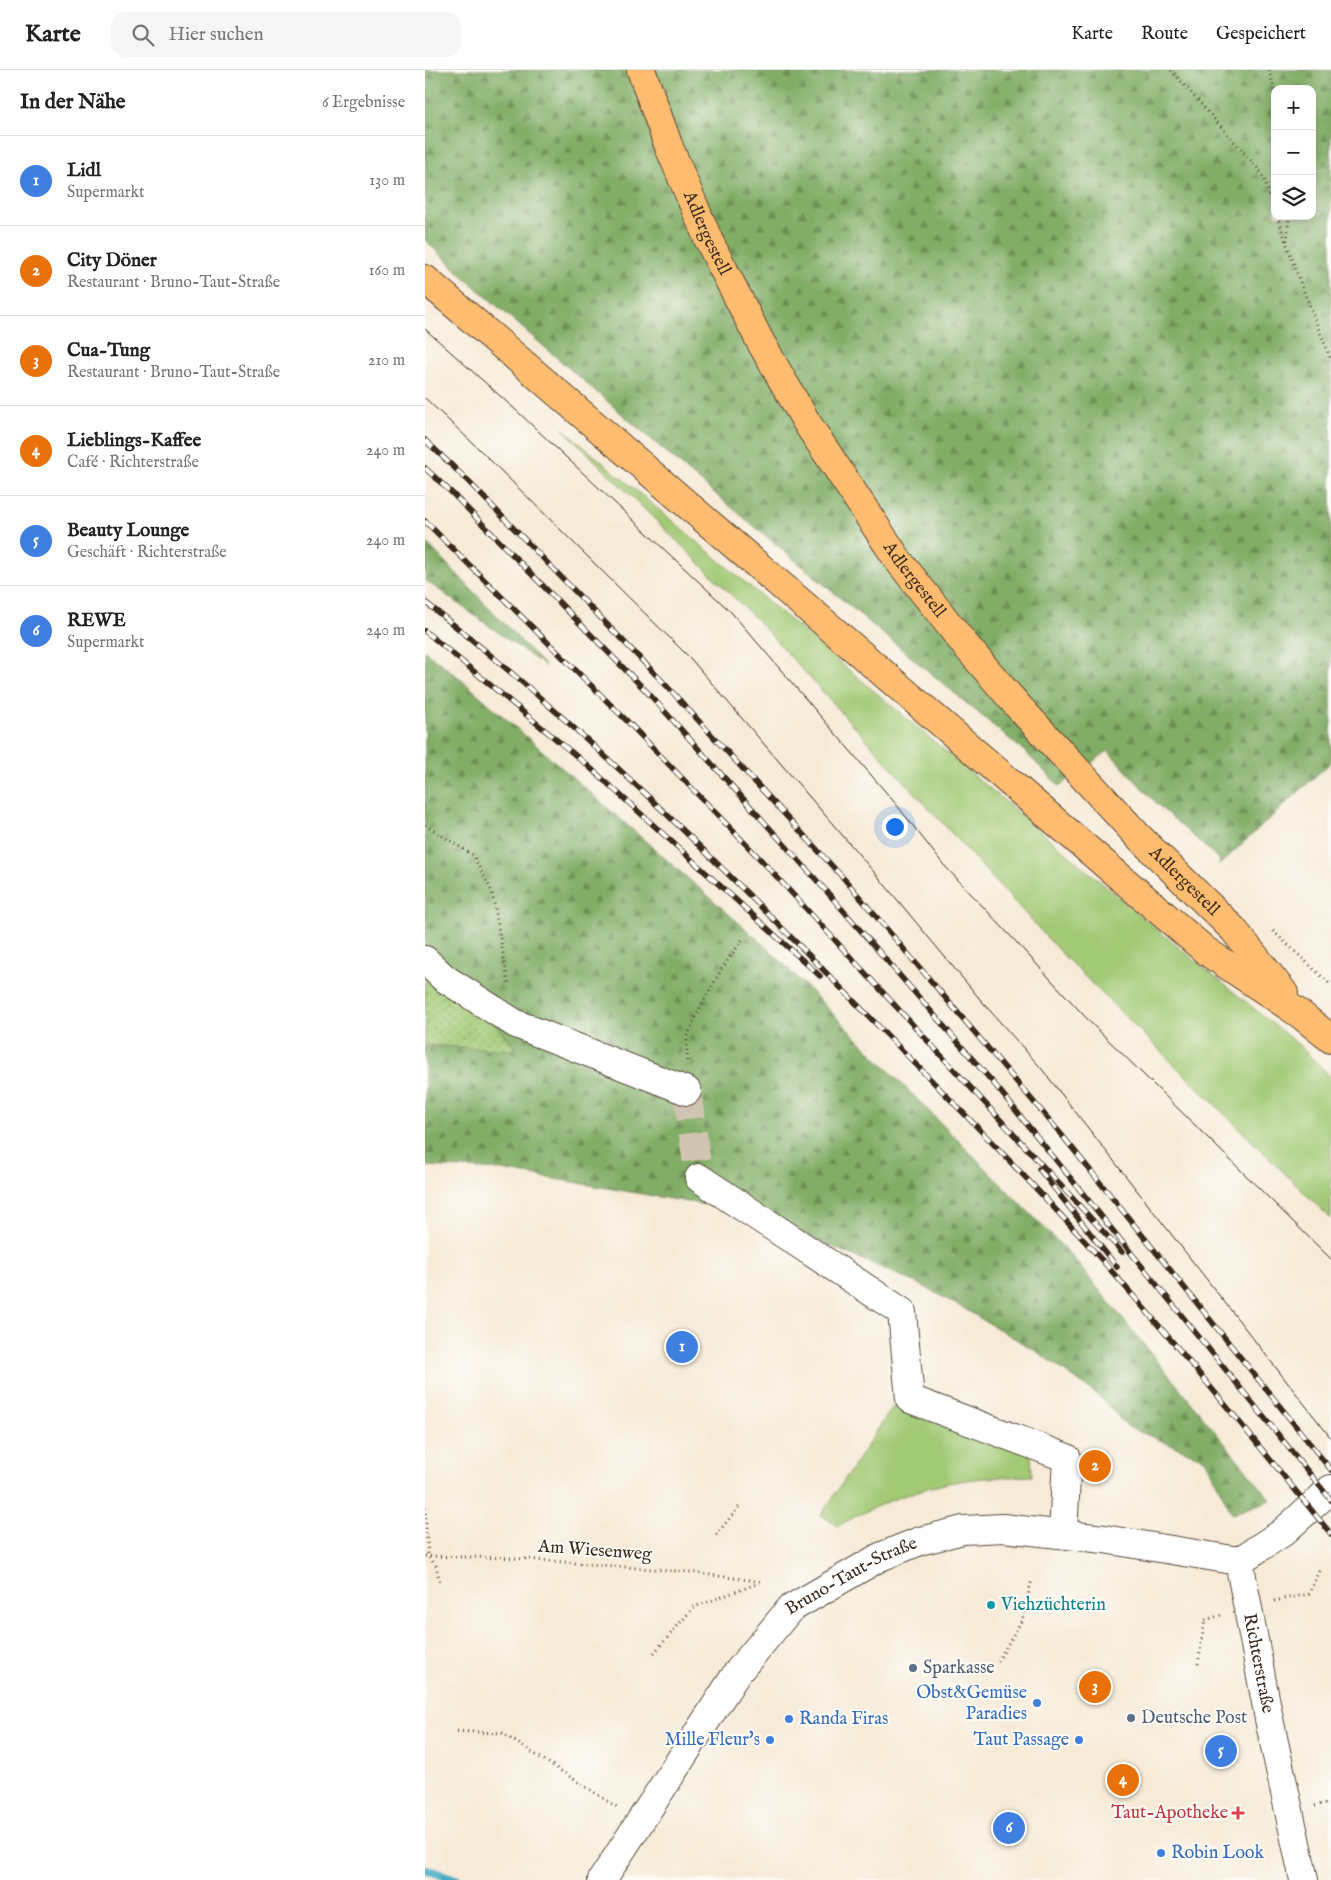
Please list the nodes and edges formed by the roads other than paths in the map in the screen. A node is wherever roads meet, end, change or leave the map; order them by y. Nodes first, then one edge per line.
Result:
1 (641, 70) edge
2 (425, 279) edge
3 (425, 960) edge
4 (1300, 1014) junction
5 (1331, 1039) edge
6 (687, 1091) road end
7 (699, 1178) dead end
8 (1331, 1489) edge
9 (1063, 1534) junction
10 (1239, 1561) junction
11 (602, 1880) edge
12 (1305, 1880) edge

1 - 4 main road, Adlergestell
2 - 4 main road, Adlergestell
3 - 6 street
4 - 5 main road, Adlergestell
7 - 9 street
8 - 10 street
9 - 10 street, Bruno-Taut-Straße
9 - 11 street, Bruno-Taut-Straße
10 - 12 street, Richterstraße

